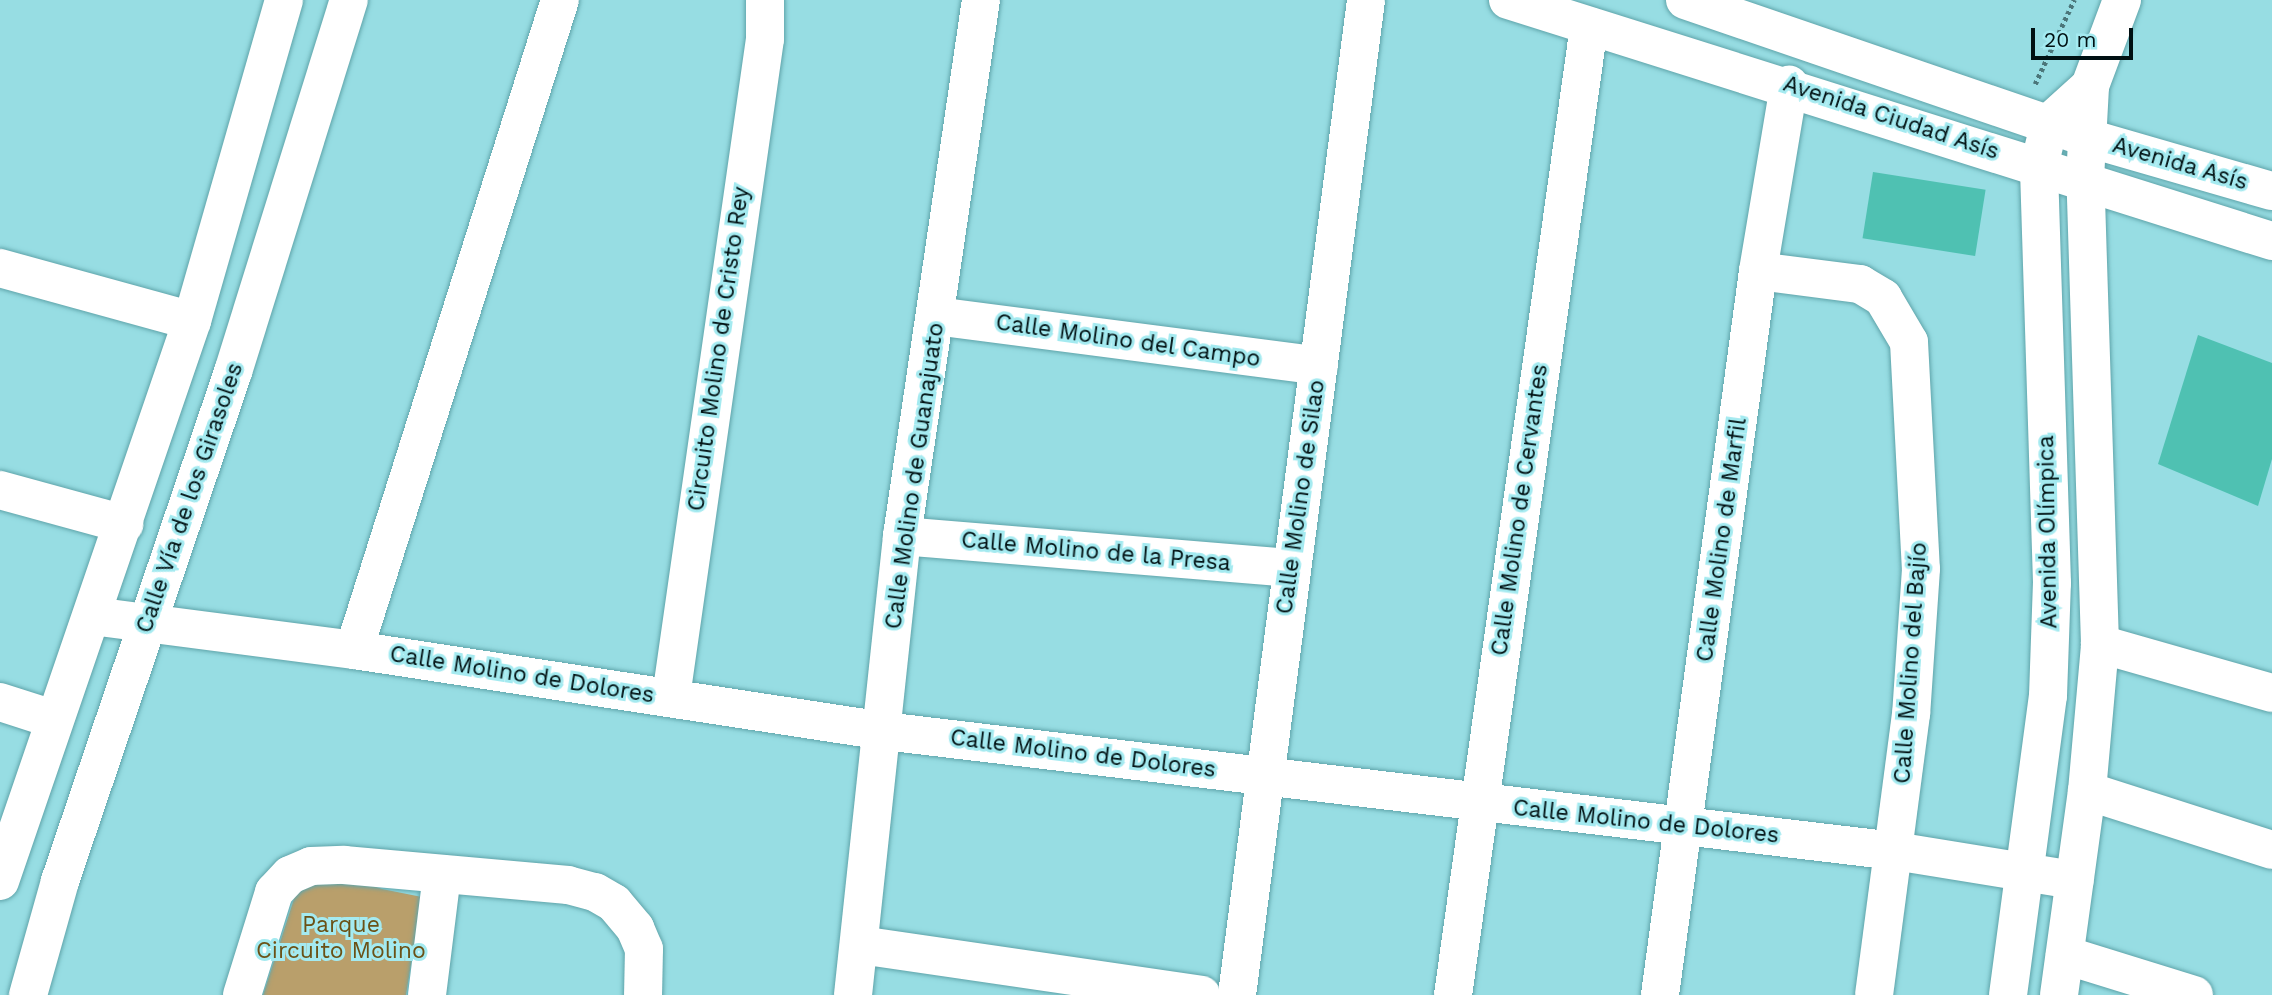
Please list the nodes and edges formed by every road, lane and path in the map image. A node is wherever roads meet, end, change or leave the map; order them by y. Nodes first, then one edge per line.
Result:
1 (284, 0) edge
2 (349, 0) edge
3 (560, 0) edge
4 (765, 0) edge
5 (981, 0) edge
6 (1366, 0) edge
7 (1508, 0) edge
8 (1685, 0) edge
9 (2074, 0) edge
10 (2122, 0) edge
11 (1589, 26) junction
12 (1789, 85) junction
13 (2090, 86) junction
14 (2036, 118) junction
15 (2088, 138) junction
16 (2039, 166) junction
17 (2085, 179) junction
18 (2272, 191) edge
19 (2272, 241) edge
20 (0, 268) edge
21 (1759, 271) junction
22 (936, 316) junction
23 (192, 321) junction
24 (1319, 366) junction
25 (0, 489) edge
26 (124, 524) junction
27 (902, 536) junction
28 (1289, 568) junction
29 (93, 616) junction
30 (145, 626) junction
31 (2100, 644) junction
32 (354, 650) junction
33 (2272, 693) edge
34 (671, 697) junction
35 (0, 702) edge
36 (53, 719) junction
37 (884, 731) junction
38 (1264, 776) junction
39 (2087, 791) junction
40 (1478, 803) junction
41 (1682, 825) junction
42 (1895, 850) junction
43 (2272, 850) edge
44 (2025, 870) junction
45 (442, 874) junction
46 (2075, 880) junction
47 (0, 881) edge
48 (860, 946) junction
49 (2065, 955) junction
50 (28, 995) edge
51 (242, 995) edge
52 (427, 995) edge
53 (643, 995) edge
54 (853, 995) edge
55 (1201, 995) edge
56 (1237, 995) edge
57 (1453, 995) edge
58 (1660, 995) edge
59 (1874, 995) edge
60 (2008, 995) edge
61 (2059, 995) edge
62 (2194, 995) edge

1 - 23 street
2 - 30 street, Calle Vía de los Girasoles
3 - 32 street
4 - 34 street, Circuito Molino de Cristo Rey
5 - 22 street, Calle Molino de Guanajuato
6 - 24 street, Calle Molino de Silao
7 - 11 street, Avenida Ciudad Asís
8 - 14 street, Avenida Ciudad Asís
9 - 14 path
10 - 13 street, Avenida Olímpica
11 - 12 street, Avenida Ciudad Asís
11 - 40 street, Calle Molino de Cervantes
12 - 16 street, Avenida Ciudad Asís
12 - 21 street, Calle Molino de Marfil
13 - 14 street, Avenida Olímpica
13 - 15 street, Avenida Olímpica
14 - 15 street, Avenida Ciudad Asís
14 - 16 street, Avenida Olímpica
15 - 17 street, Avenida Olímpica
15 - 18 street, Avenida Asís
16 - 17 street, Avenida Ciudad Asís
16 - 44 street, Avenida Olímpica
17 - 19 street, Avenida Ciudad Asís
17 - 31 street, Avenida Olímpica
20 - 23 street
21 - 41 street, Calle Molino de Marfil
21 - 42 street, Calle Molino del Bajío
22 - 24 street, Calle Molino del Campo
22 - 27 street, Calle Molino de Guanajuato
23 - 26 street
24 - 28 street, Calle Molino de Silao
25 - 26 street
26 - 29 street
27 - 28 street, Calle Molino de la Presa
27 - 37 street, Calle Molino de Guanajuato
28 - 38 street, Calle Molino de Silao
29 - 30 street, Calle Molino de Dolores
29 - 36 street
30 - 32 street, Calle Molino de Dolores
30 - 50 street, Calle Vía de los Girasoles
31 - 33 street
31 - 39 street, Avenida Olímpica
32 - 34 street, Calle Molino de Dolores
34 - 37 street, Calle Molino de Dolores
35 - 36 street
36 - 47 street
37 - 38 street, Calle Molino de Dolores
37 - 48 street, Calle Molino de Guanajuato
38 - 40 street, Calle Molino de Dolores
38 - 56 street, Calle Molino de Silao
39 - 43 street
39 - 46 street, Avenida Olímpica
40 - 41 street, Calle Molino de Dolores
40 - 57 street, Calle Molino de Cervantes
41 - 42 street, Calle Molino de Dolores
41 - 58 street, Calle Molino de Marfil
42 - 44 street, Calle Molino de Dolores
42 - 59 street, Calle Molino del Bajío
44 - 46 street, Calle Molino de Dolores
44 - 60 street, Avenida Olímpica
45 - 51 street
45 - 52 street
45 - 53 street
46 - 49 street, Avenida Olímpica
48 - 54 street, Calle Molino de Guanajuato
48 - 55 street
49 - 61 street, Avenida Olímpica
49 - 62 street

